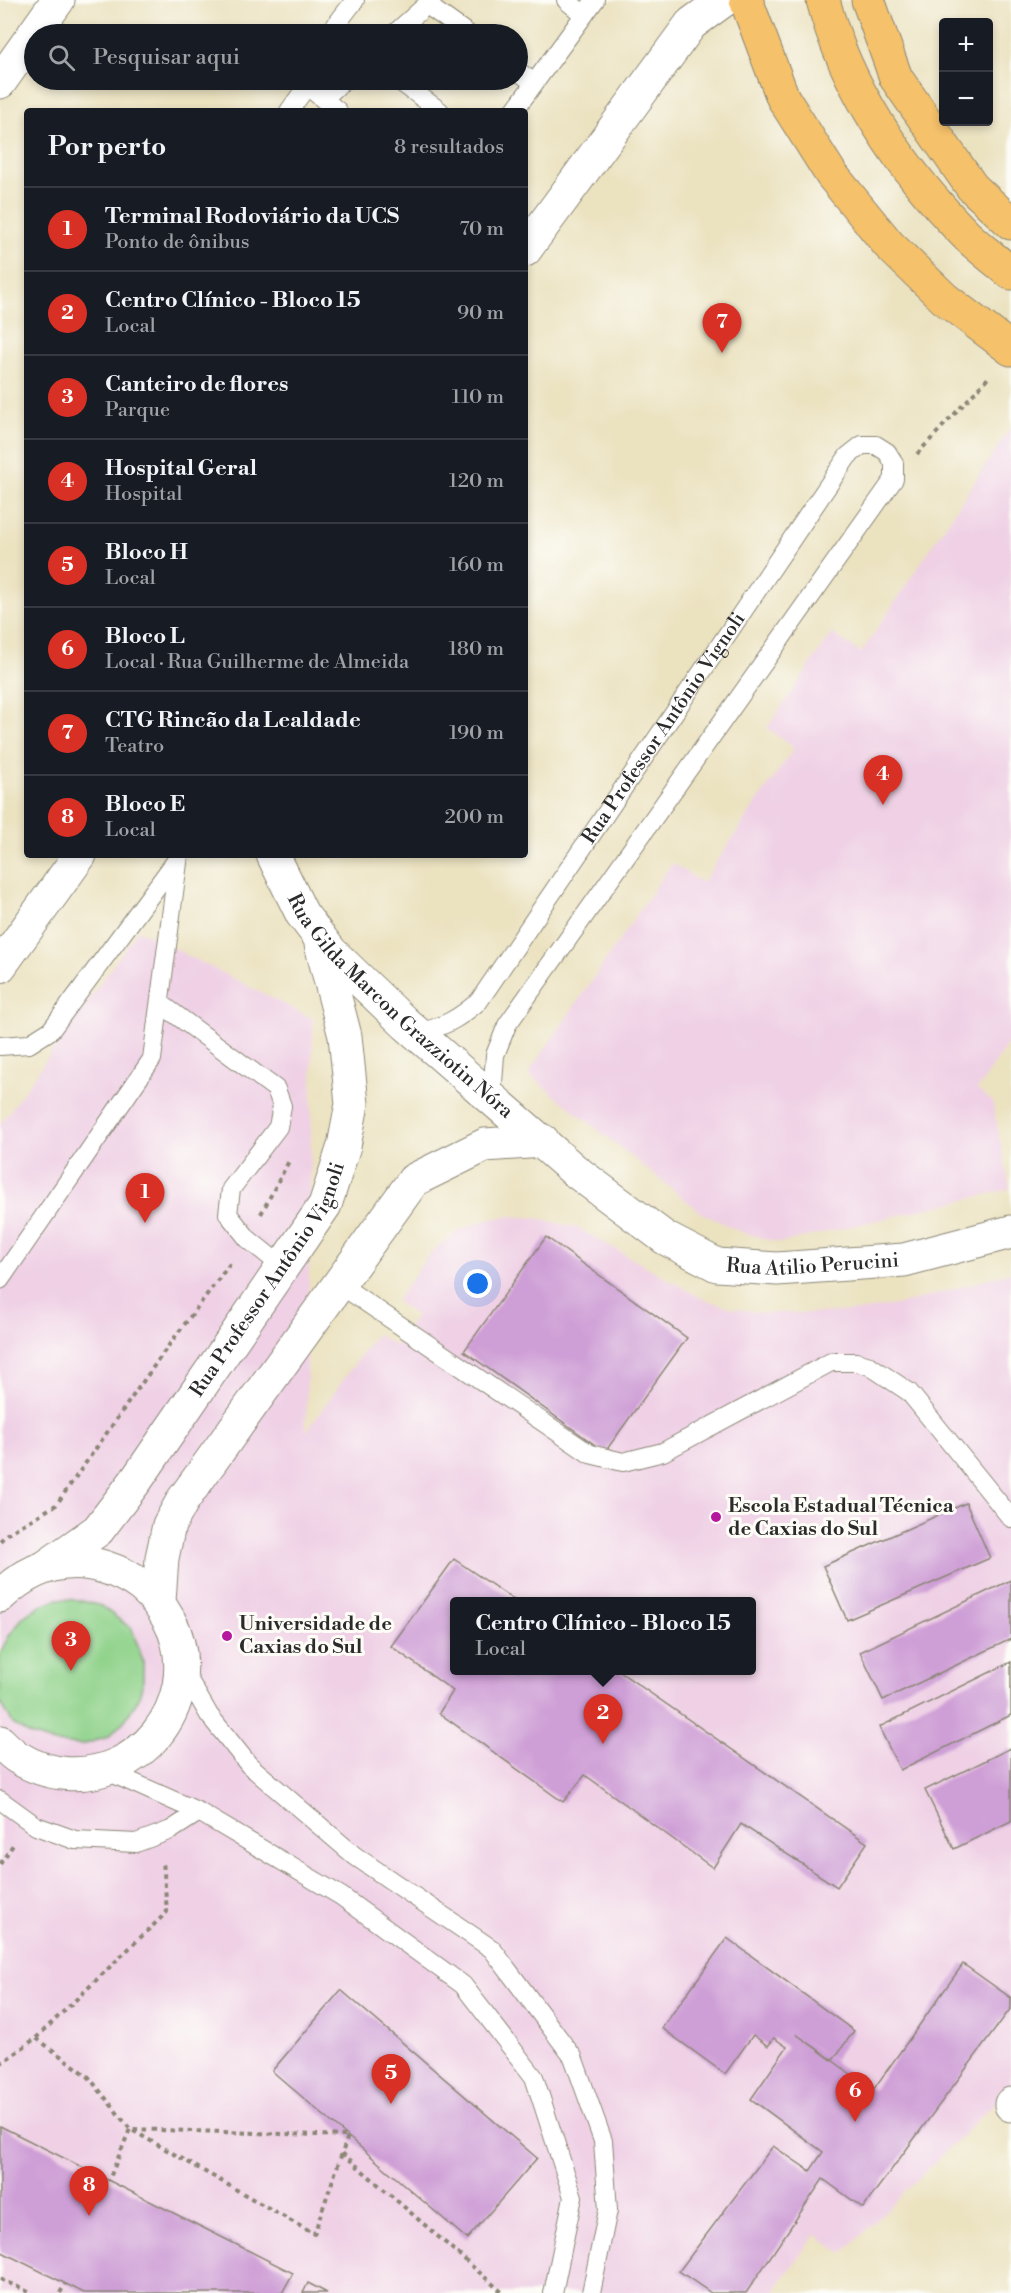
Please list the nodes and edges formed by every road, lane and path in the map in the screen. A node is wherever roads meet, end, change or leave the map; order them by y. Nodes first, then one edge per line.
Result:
1 (58, 0) edge
2 (355, 0) edge
3 (566, 0) edge
4 (596, 0) edge
5 (724, 0) edge
6 (746, 0) edge
7 (823, 0) edge
8 (868, 0) edge
9 (429, 2) edge
10 (584, 15) junction
11 (41, 24) edge
12 (337, 24) edge
13 (405, 24) edge
14 (456, 24) edge
15 (24, 48) edge
16 (528, 78) edge
17 (0, 82) edge
18 (534, 83) junction
19 (301, 90) edge
20 (313, 90) edge
21 (333, 90) edge
22 (412, 90) edge
23 (323, 99) junction
24 (291, 108) edge
25 (334, 108) edge
26 (436, 108) edge
27 (516, 108) edge
28 (1011, 223) edge
29 (528, 246) edge
30 (1011, 273) edge
31 (1003, 359) edge
32 (894, 478) junction
33 (78, 858) edge
34 (178, 858) edge
35 (179, 858) edge
36 (274, 858) edge
37 (321, 940) junction
38 (0, 966) edge
39 (160, 1003) junction
40 (417, 1033) junction
41 (0, 1046) edge
42 (492, 1097) junction
43 (543, 1142) junction
44 (1011, 1232) edge
45 (284, 1268) junction
46 (0, 1280) edge
47 (339, 1284) junction
48 (166, 1349) dead end
49 (1011, 1518) edge
50 (0, 1541) edge
51 (47, 1566) junction
52 (0, 1596) edge
53 (159, 1601) junction
54 (182, 1669) junction
55 (5, 1751) edge
56 (105, 1770) junction
57 (0, 1800) edge
58 (199, 1812) junction
59 (161, 1834) junction
60 (36, 2038) junction
61 (0, 2064) edge
62 (130, 2129) junction
63 (342, 2153) junction
64 (109, 2180) dead end
65 (0, 2279) edge
66 (65, 2284) dead end
67 (31, 2293) edge
68 (60, 2293) edge
69 (503, 2293) edge
70 (553, 2293) edge
71 (591, 2293) edge

1 - 11 street
2 - 12 lane
3 - 10 lane
4 - 10 lane
5 - 29 street
6 - 31 main road
7 - 30 main road
8 - 28 main road
9 - 13 lane
9 - 14 lane
10 - 18 lane
15 - 17 street
16 - 18 lane
18 - 27 lane
19 - 24 lane
20 - 23 lane
21 - 23 lane
22 - 26 lane
23 - 25 lane
31 - 32 path
32 - 40 lane, Rua Professor Antônio Vignoli
32 - 42 lane, Rua Professor Antônio Vignoli
33 - 38 street
34 - 41 lane
35 - 39 lane
36 - 37 street, Rua Gilda Marcon Grazziotin Nóra
37 - 40 street, Rua Gilda Marcon Grazziotin Nóra
37 - 45 street, Rua Professor Antônio Vignoli
39 - 45 lane
39 - 46 lane
40 - 42 street, Rua Gilda Marcon Grazziotin Nóra
42 - 43 street, Rua Gilda Marcon Grazziotin Nóra
43 - 44 street, Rua Atilio Perucini
43 - 47 street
45 - 51 street, Rua Professor Antônio Vignoli
47 - 49 lane
47 - 53 street
48 - 50 path
51 - 52 street
51 - 53 street
53 - 54 street
54 - 56 street
54 - 71 lane
55 - 56 street
56 - 58 lane
57 - 59 lane
58 - 59 lane
58 - 70 lane
59 - 60 path
60 - 61 path
60 - 62 path
62 - 63 path
62 - 63 path
62 - 64 path
63 - 69 path
65 - 67 path
66 - 68 path

